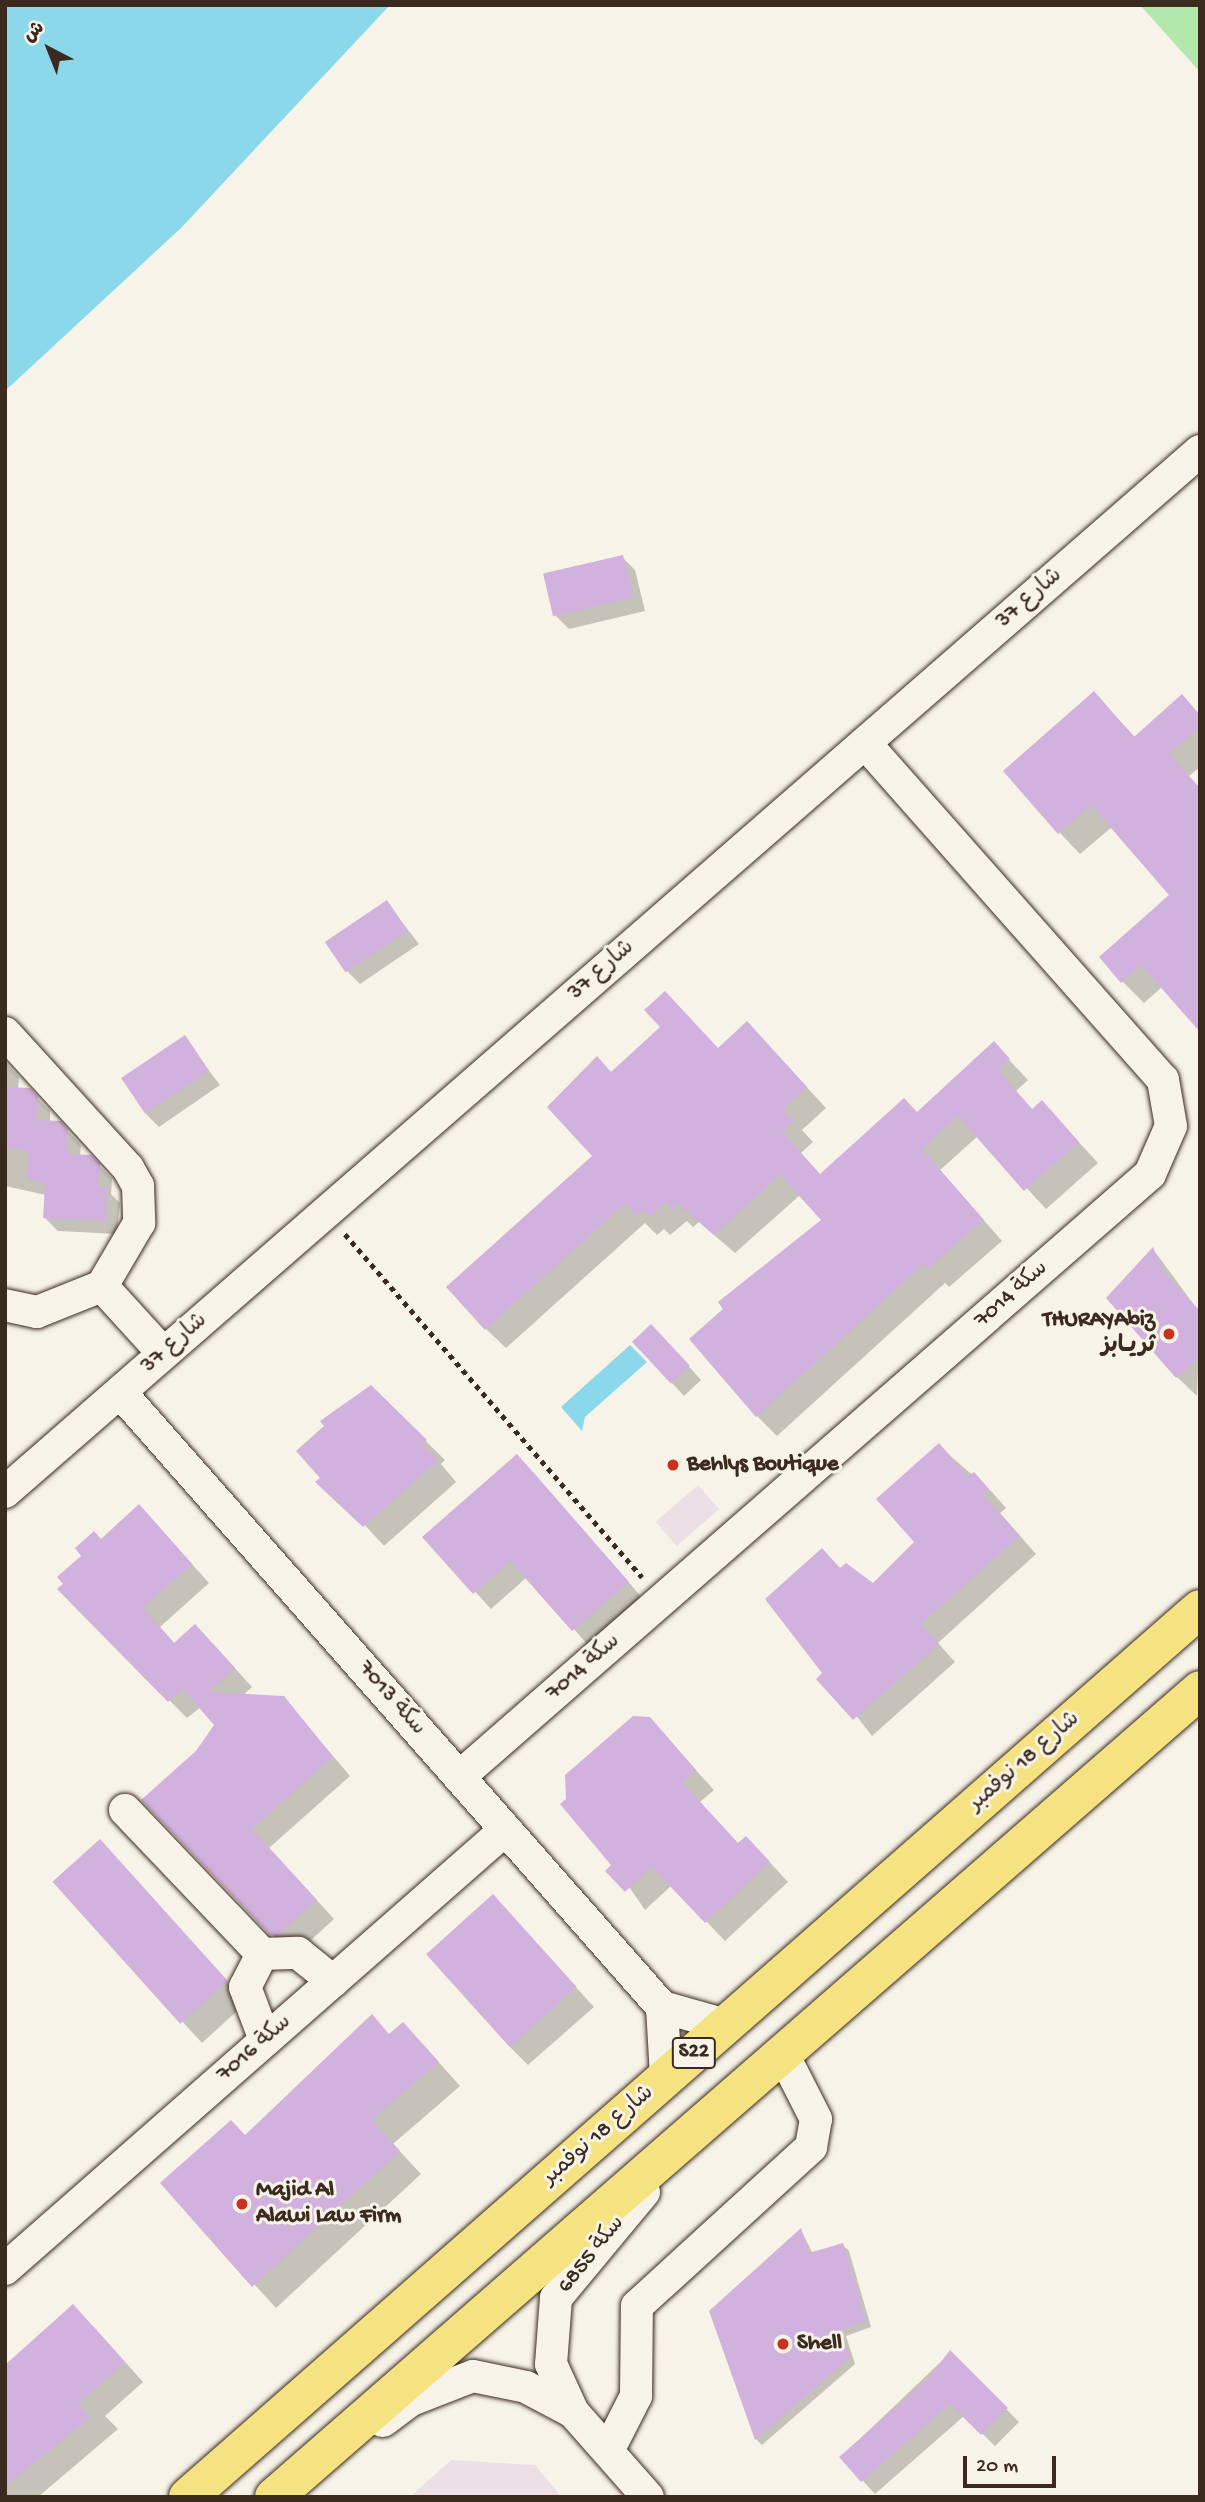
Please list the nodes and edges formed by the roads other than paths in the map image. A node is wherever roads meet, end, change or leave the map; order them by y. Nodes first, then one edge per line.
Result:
1 (1200, 451) edge
2 (865, 743) junction
3 (5, 1033) edge
4 (102, 1286) junction
5 (5, 1306) edge
6 (163, 1353) junction
7 (120, 1392) junction
8 (5, 1492) edge
9 (1200, 1609) edge
10 (1200, 1690) edge
11 (459, 1777) junction
12 (125, 1810) dead end
13 (505, 1829) junction
14 (262, 1954) junction
15 (333, 1981) junction
16 (662, 2007) junction
17 (726, 2025) junction
18 (265, 2040) junction
19 (783, 2054) junction
20 (666, 2077) junction
21 (694, 2131) junction
22 (5, 2269) edge
23 (573, 2412) junction
24 (608, 2451) junction
25 (188, 2497) edge
26 (274, 2497) edge
27 (280, 2497) edge
28 (648, 2497) edge

1 - 2 street, شارع 37
2 - 6 street, شارع 37
2 - 11 street, سكة 7014
3 - 4 street
4 - 5 street
4 - 6 street
6 - 7 street, شارع 37
7 - 8 street, شارع 37
7 - 11 street, سكة 7013
9 - 17 main road, شارع 18 نوفمبر / S22
10 - 19 main road, S22
11 - 13 street, سكة 7013
12 - 14 street
13 - 15 street, سكة 7016
13 - 16 street, سكة 7013
14 - 15 street
14 - 18 street
15 - 18 street, سكة 7016
16 - 17 street
16 - 20 street
17 - 20 main road, شارع 18 نوفمبر / S22
18 - 22 street, سكة 7016
19 - 21 main road, S22
19 - 24 street
20 - 25 main road, شارع 18 نوفمبر / S22
21 - 23 street, سكة 6855
21 - 26 main road, S22
23 - 24 street, سكة 6855
23 - 27 street
24 - 28 street, سكة 6855

